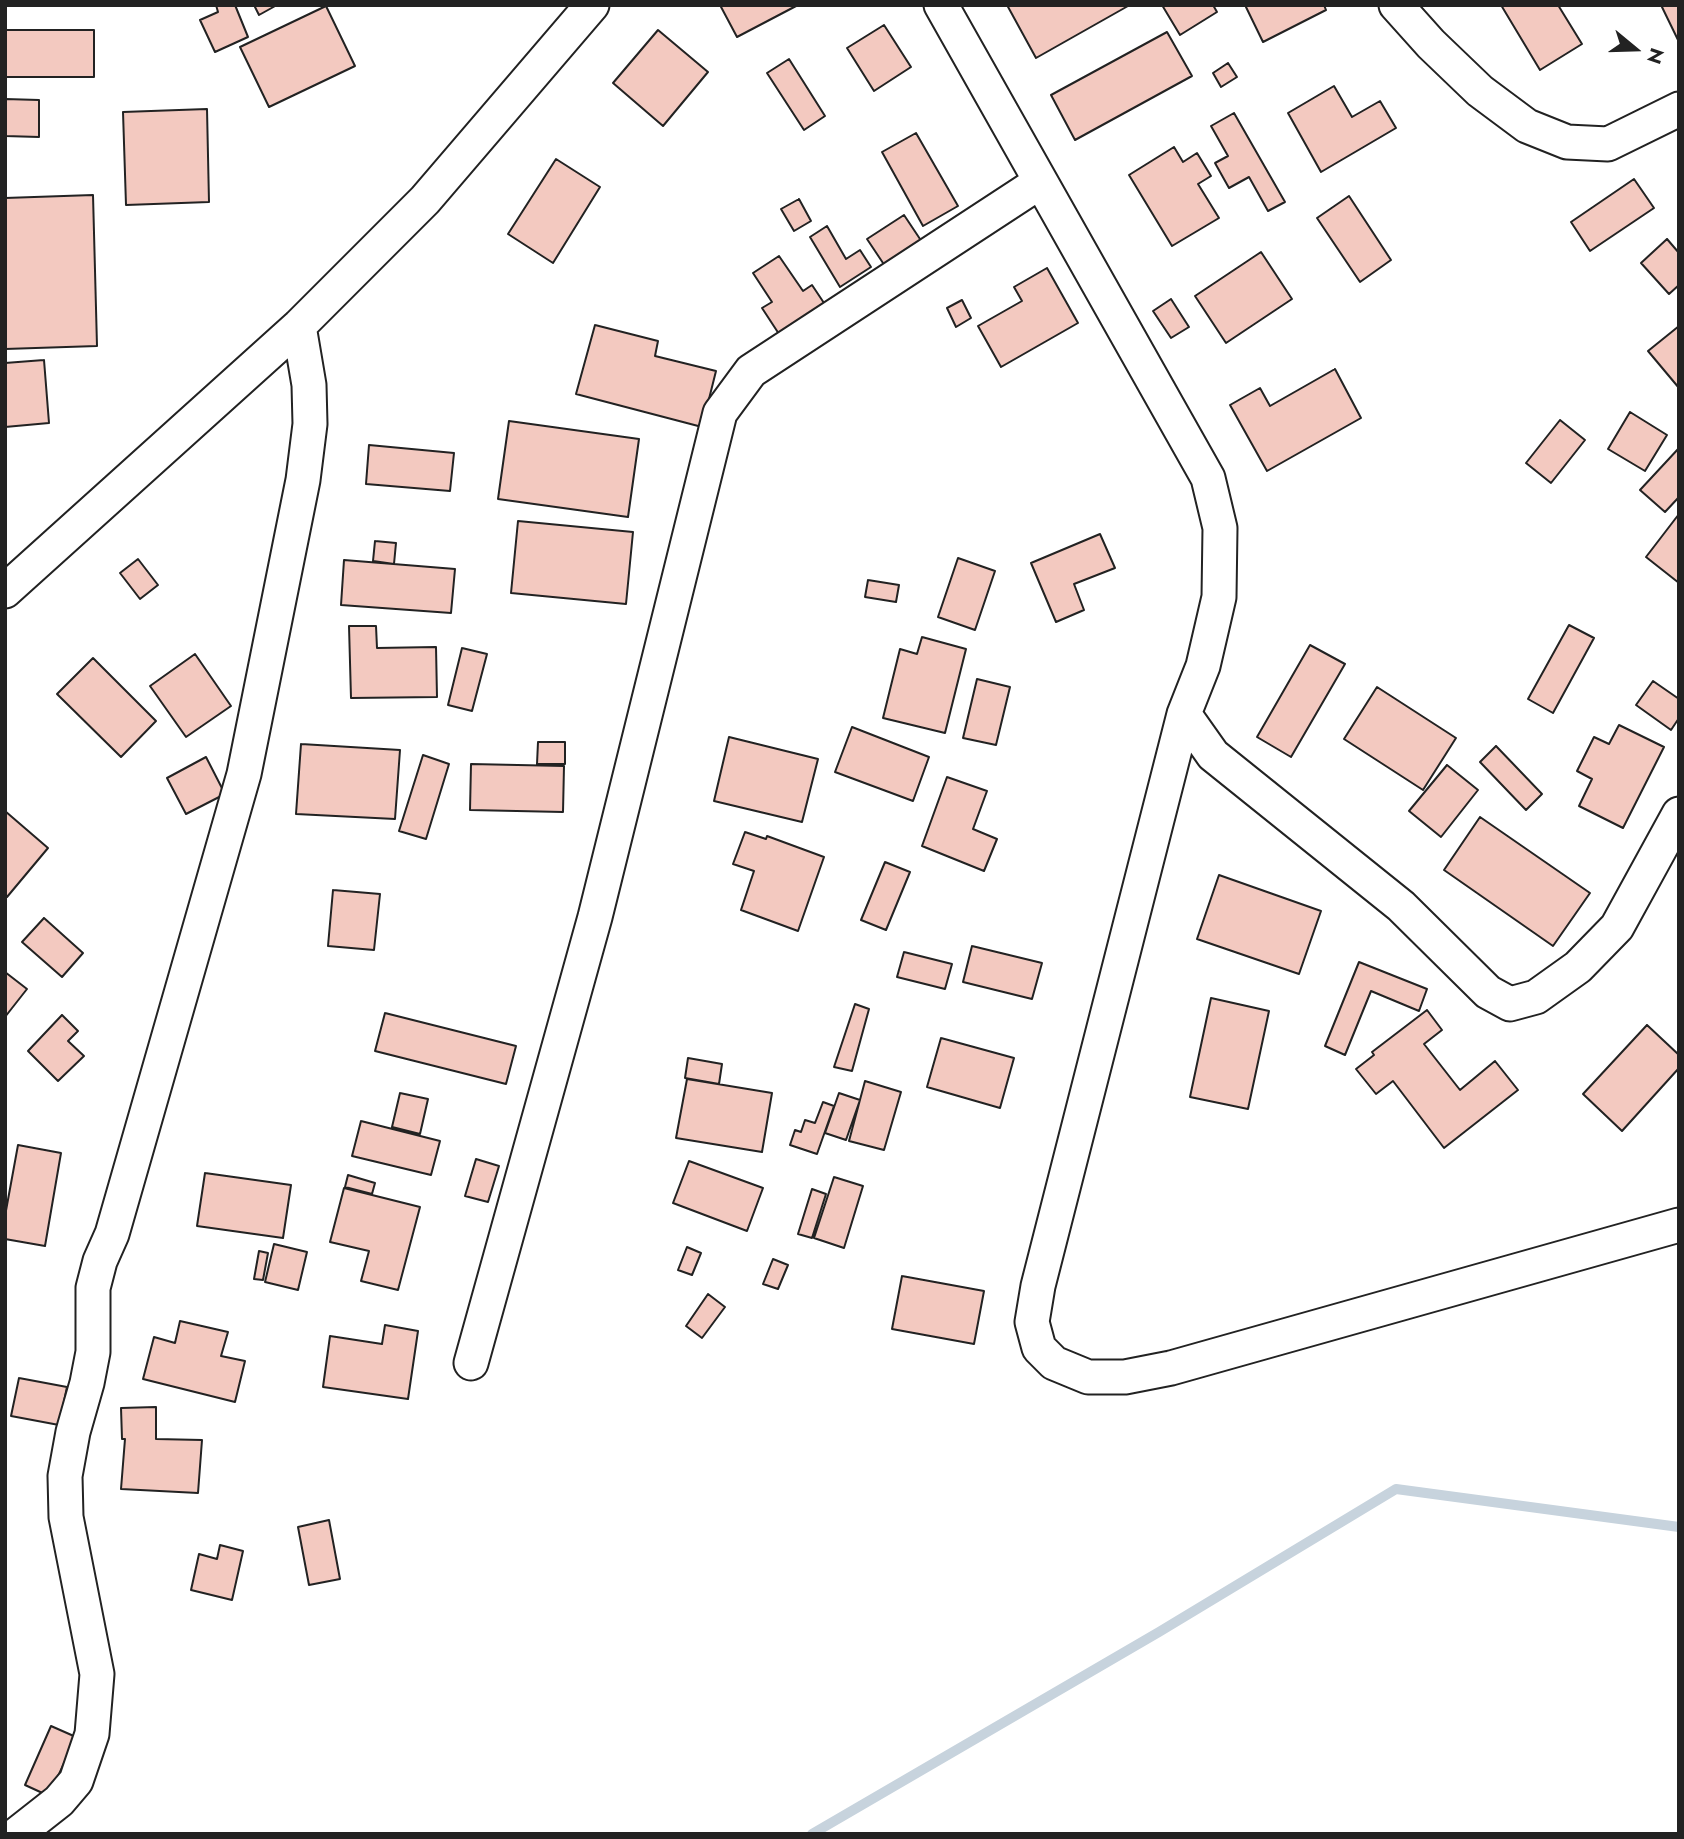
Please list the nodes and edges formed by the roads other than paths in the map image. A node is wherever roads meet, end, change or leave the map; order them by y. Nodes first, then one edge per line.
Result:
1 (592, 5) edge
2 (941, 5) edge
3 (1396, 5) edge
4 (1679, 109) edge
5 (1040, 182) junction
6 (299, 326) junction
7 (5, 591) edge
8 (1184, 714) junction
9 (1679, 814) edge
10 (1679, 1225) edge
11 (471, 1363) dead end
12 (17, 1834) edge

1 - 6 street
2 - 5 street
3 - 4 street
5 - 8 street
5 - 11 street
6 - 7 street
6 - 12 street
8 - 9 street
8 - 10 street

